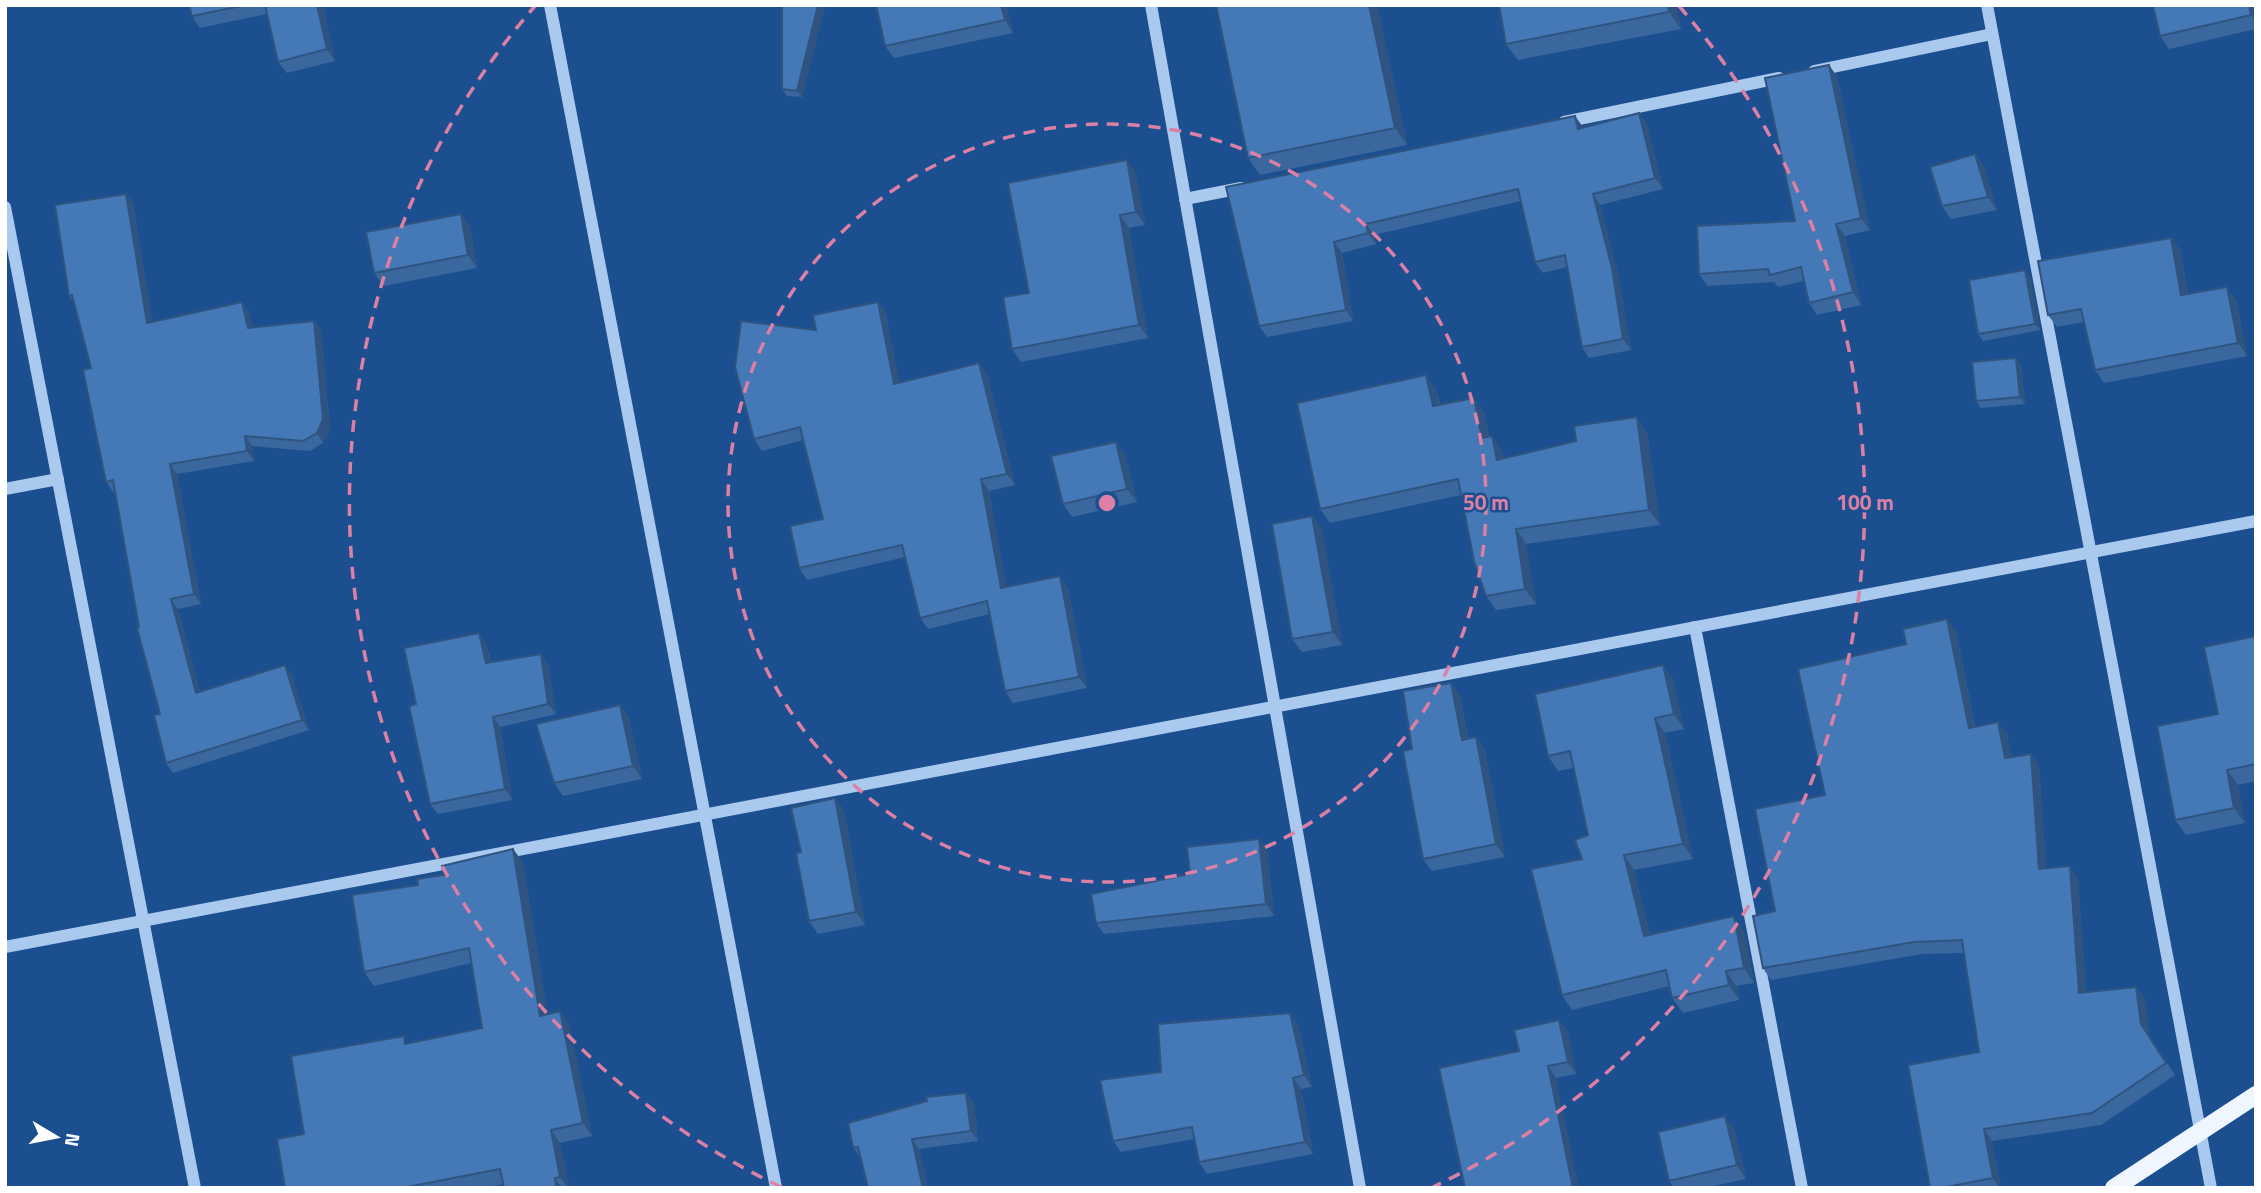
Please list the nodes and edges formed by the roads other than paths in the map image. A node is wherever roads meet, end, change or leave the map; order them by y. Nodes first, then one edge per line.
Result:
1 (550, 5) edge
2 (1151, 5) edge
3 (1987, 5) edge
4 (1992, 34) junction
5 (1801, 74) edge
6 (1787, 76) edge
7 (1554, 124) edge
8 (1253, 185) edge
9 (1185, 199) junction
10 (5, 206) edge
11 (58, 480) junction
12 (5, 489) edge
13 (2256, 521) edge
14 (2091, 552) junction
15 (1695, 627) junction
16 (1273, 706) junction
17 (704, 814) junction
18 (143, 921) junction
19 (5, 947) edge
20 (2256, 1095) edge
21 (2201, 1132) junction
22 (195, 1188) edge
23 (776, 1188) edge
24 (1360, 1188) edge
25 (1802, 1188) edge
26 (2114, 1188) edge
27 (2211, 1188) edge

1 - 17 street
2 - 9 street
3 - 4 street
4 - 5 street
4 - 14 street
6 - 7 street
8 - 9 street
9 - 16 street
10 - 11 street
11 - 12 street
11 - 18 street
13 - 14 street
14 - 15 street
14 - 21 street
15 - 16 street
15 - 25 street
16 - 17 street
16 - 24 street
17 - 18 street
17 - 23 street
18 - 19 street
18 - 22 street
20 - 21 main road
21 - 26 main road
21 - 27 street

